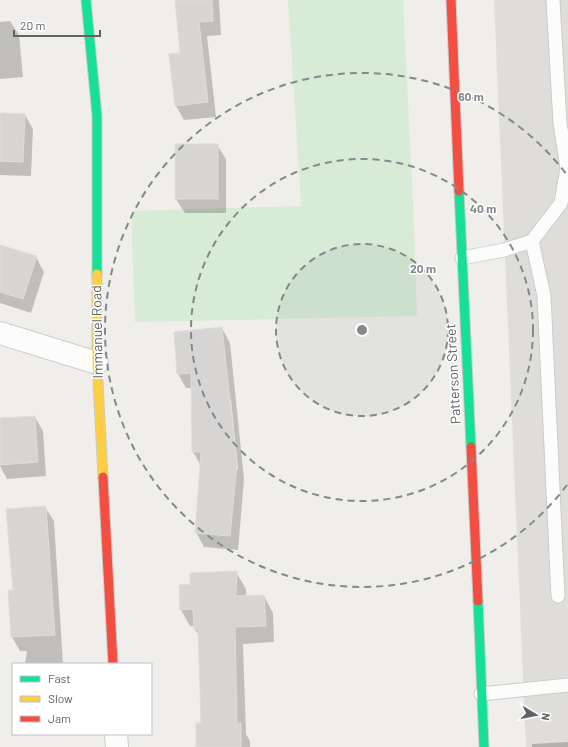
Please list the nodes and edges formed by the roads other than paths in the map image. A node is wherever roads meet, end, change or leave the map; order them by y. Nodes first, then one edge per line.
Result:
1 (86, 0) edge
2 (451, 0) edge
3 (553, 0) edge
4 (564, 202) edge
5 (532, 241) junction
6 (462, 258) junction
7 (0, 333) edge
8 (97, 363) junction
9 (558, 596) dead end
10 (113, 663) edge
11 (568, 685) edge
12 (481, 694) junction
13 (116, 735) edge
14 (117, 747) edge
15 (484, 747) edge

1 - 8 main road, Immanuel Road
2 - 6 main road, Patterson Street
3 - 4 lane
4 - 5 lane
5 - 6 lane
5 - 9 lane
6 - 12 main road, Patterson Street
7 - 8 street
8 - 10 main road, Immanuel Road
11 - 12 lane
12 - 15 main road, Patterson Street
13 - 14 street

